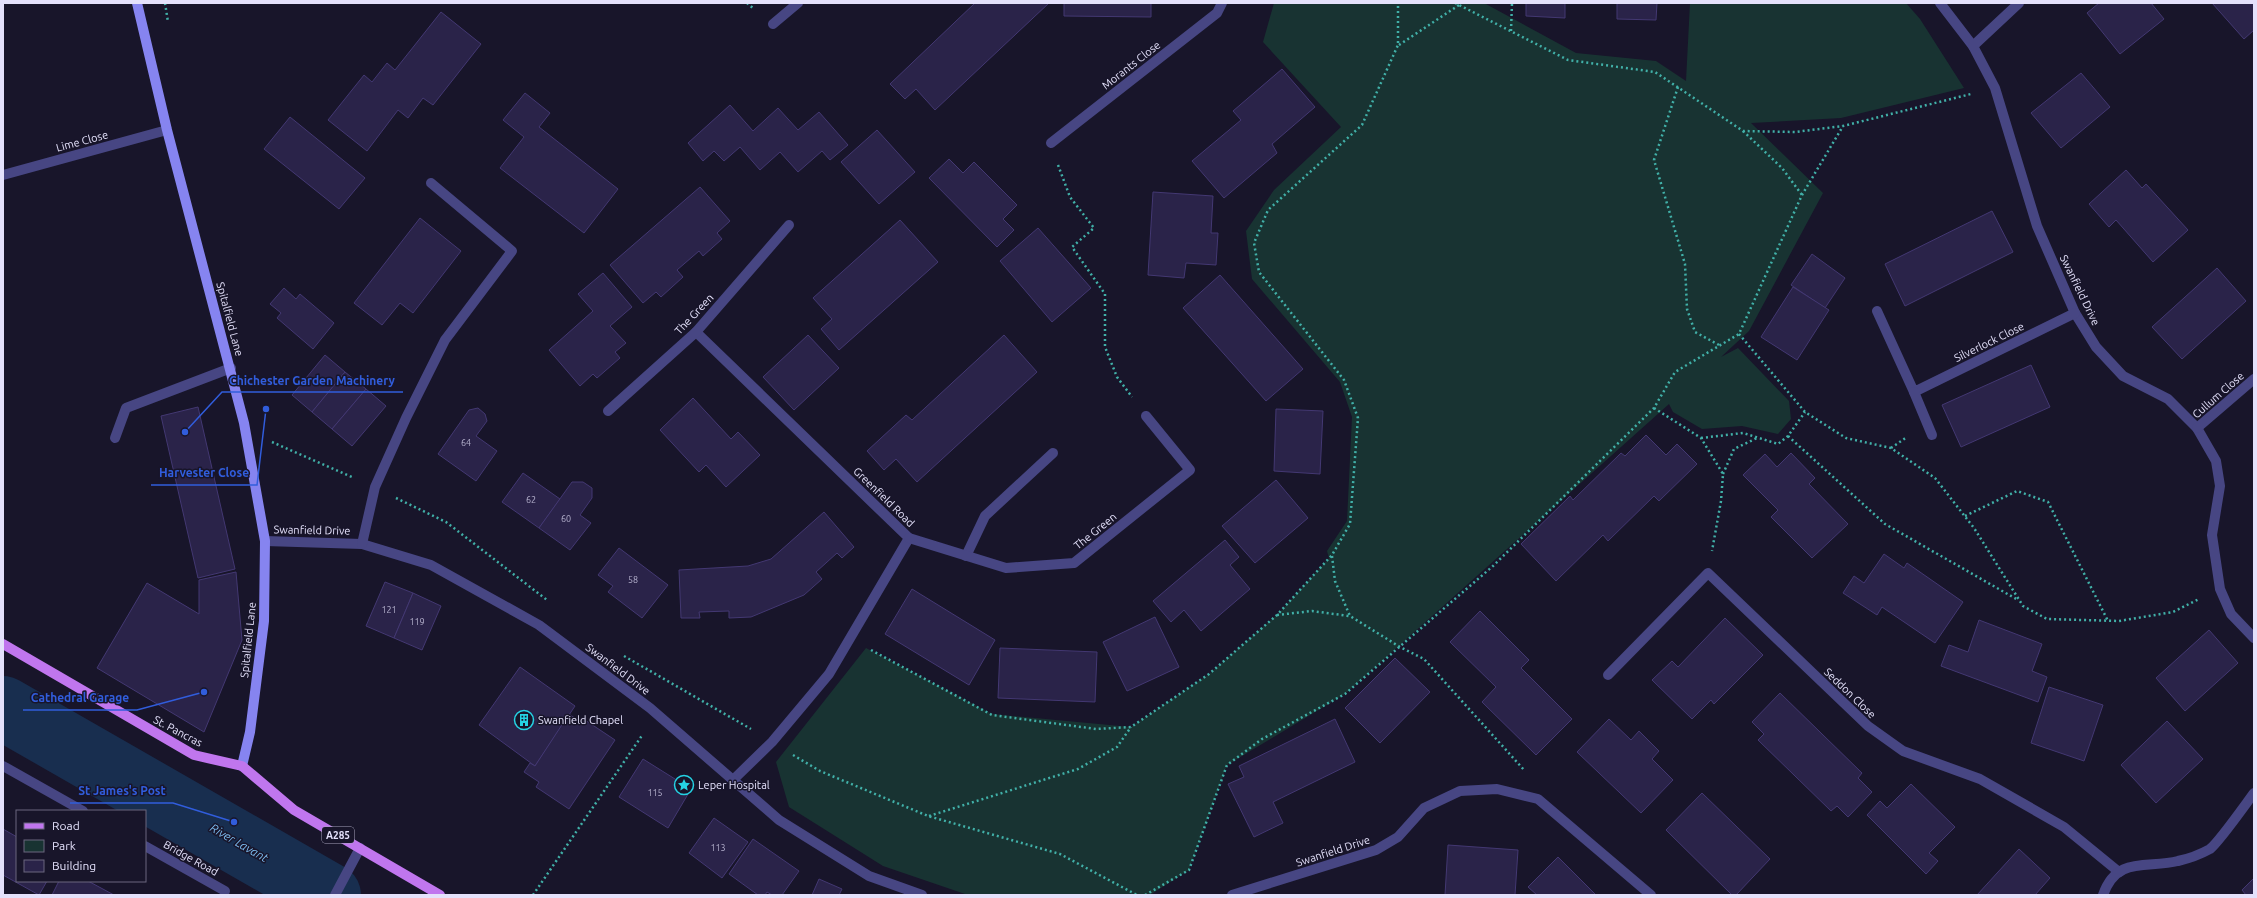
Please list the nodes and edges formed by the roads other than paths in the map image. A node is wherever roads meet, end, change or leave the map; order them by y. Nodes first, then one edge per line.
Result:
1 (137, 3) edge
2 (798, 3) edge
3 (1222, 3) edge
4 (1940, 3) edge
5 (2019, 3) edge
6 (773, 24) dead end
7 (1973, 46) junction
8 (167, 130) junction
9 (1051, 143) road end
10 (3, 175) edge
11 (431, 183) dead end
12 (789, 225) dead end
13 (1878, 311) dead end
14 (2075, 313) junction
15 (696, 332) junction
16 (231, 368) junction
17 (2254, 379) edge
18 (1914, 392) junction
19 (608, 411) dead end
20 (1146, 416) road end
21 (2197, 428) junction
22 (1932, 435) dead end
23 (115, 438) dead end
24 (1053, 454) dead end
25 (909, 538) junction
26 (266, 541) junction
27 (362, 544) junction
28 (966, 556) junction
29 (2254, 638) edge
30 (3, 644) edge
31 (1608, 675) dead end
32 (3, 766) edge
33 (242, 766) junction
34 (734, 779) junction
35 (2254, 794) edge
36 (82, 810) edge
37 (146, 847) edge
38 (360, 848) junction
39 (2119, 872) junction
40 (225, 891) dead end
41 (335, 895) edge
42 (440, 895) edge
43 (922, 895) edge
44 (1232, 895) edge
45 (1651, 895) edge
46 (2103, 895) edge

1 - 8 main road, Spitalfield Lane
2 - 6 street
3 - 9 street, Morants Close
4 - 7 street, Swanfield Drive
5 - 7 street
7 - 14 street, Swanfield Drive
8 - 10 street, Lime Close
8 - 16 main road, Spitalfield Lane
11 - 27 street
12 - 15 street, The Green
13 - 18 street
14 - 18 street, Silverlock Close
14 - 21 street, Swanfield Drive
15 - 19 street, The Green
15 - 25 street, Greenfield Road
16 - 23 street
16 - 26 main road, Spitalfield Lane
17 - 21 street, Cullum Close
18 - 22 street
20 - 28 street, The Green
21 - 29 street, Swanfield Drive
24 - 28 street
25 - 28 street, The Green
25 - 34 street, Greenfield Road
26 - 27 street, Swanfield Drive
26 - 33 main road, Spitalfield Lane
27 - 34 street, Swanfield Drive
30 - 33 main road, St. Pancras / A285
31 - 39 street, Seddon Close
32 - 36 street
33 - 38 main road, A285
34 - 43 street, Swanfield Drive
35 - 39 street
37 - 40 street, Bridge Road
38 - 41 street
38 - 42 main road, A285
39 - 46 street
44 - 45 street, Swanfield Drive

